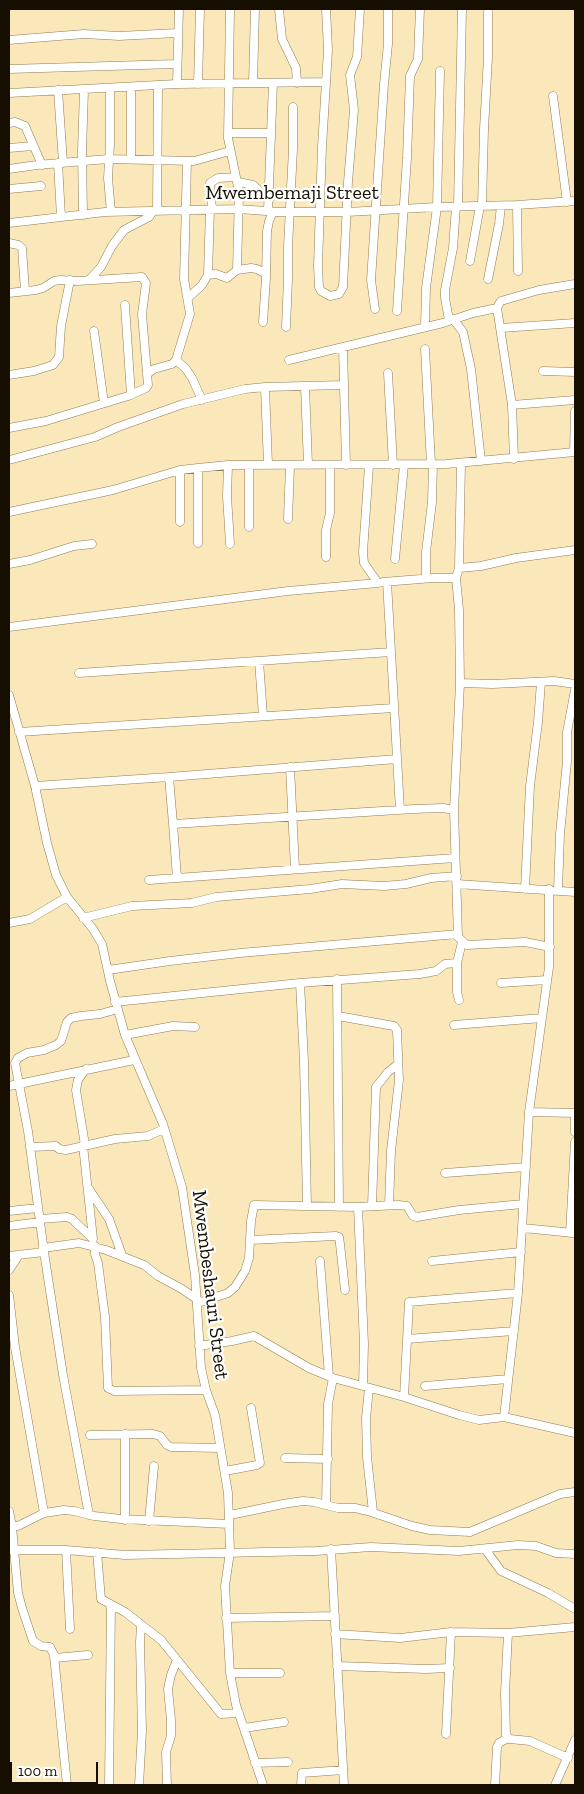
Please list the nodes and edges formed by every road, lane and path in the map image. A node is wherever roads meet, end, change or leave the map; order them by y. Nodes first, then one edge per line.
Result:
1 (169, 9) edge
2 (200, 9) edge
3 (230, 9) edge
4 (255, 9) edge
5 (280, 9) edge
6 (326, 9) edge
7 (360, 9) edge
8 (388, 9) edge
9 (420, 9) edge
10 (462, 9) edge
11 (179, 12) edge
12 (488, 12) dead end
13 (177, 33) junction
14 (9, 40) edge
15 (176, 64) junction
16 (9, 70) edge
17 (440, 71) dead end
18 (325, 82) junction
19 (228, 83) junction
20 (253, 83) junction
21 (273, 83) junction
22 (297, 83) junction
23 (177, 84) junction
24 (198, 84) junction
25 (158, 86) junction
26 (131, 88) junction
27 (110, 89) junction
28 (58, 90) junction
29 (84, 90) junction
30 (9, 93) edge
31 (553, 96) dead end
32 (293, 107) dead end
33 (9, 123) edge
34 (228, 133) junction
35 (271, 133) junction
36 (33, 146) junction
37 (9, 148) edge
38 (230, 151) junction
39 (108, 159) junction
40 (130, 159) junction
41 (158, 160) junction
42 (82, 161) junction
43 (187, 161) junction
44 (60, 163) junction
45 (42, 165) junction
46 (9, 169) edge
47 (237, 179) junction
48 (41, 186) dead end
49 (9, 189) edge
50 (268, 200) junction
51 (571, 202) edge
52 (457, 206) junction
53 (481, 206) junction
54 (501, 206) junction
55 (517, 206) junction
56 (437, 207) junction
57 (239, 208) junction
58 (211, 209) junction
59 (404, 209) junction
60 (186, 210) junction
61 (376, 210) junction
62 (155, 211) junction
63 (270, 211) junction
64 (320, 211) junction
65 (111, 212) junction
66 (289, 212) junction
67 (347, 212) junction
68 (83, 215) junction
69 (61, 217) junction
70 (9, 222) edge
71 (9, 243) edge
72 (470, 260) dead end
73 (237, 270) junction
74 (518, 271) dead end
75 (266, 274) junction
76 (208, 275) junction
77 (488, 279) dead end
78 (70, 280) junction
79 (89, 280) junction
80 (575, 284) edge
81 (25, 291) junction
82 (9, 293) edge
83 (188, 298) junction
84 (125, 305) dead end
85 (497, 308) junction
86 (375, 309) dead end
87 (397, 311) dead end
88 (451, 319) junction
89 (263, 322) dead end
90 (575, 323) edge
91 (286, 327) dead end
92 (425, 327) junction
93 (500, 328) junction
94 (94, 331) dead end
95 (343, 347) junction
96 (425, 349) dead end
97 (176, 360) junction
98 (289, 360) dead end
99 (543, 371) dead end
100 (575, 372) edge
101 (147, 374) junction
102 (388, 374) dead end
103 (9, 375) edge
104 (344, 385) junction
105 (305, 386) junction
106 (265, 387) junction
107 (131, 395) junction
108 (202, 400) junction
109 (575, 400) edge
110 (104, 403) junction
111 (512, 405) junction
112 (575, 412) edge
113 (9, 428) edge
114 (575, 452) edge
115 (514, 459) junction
116 (9, 460) edge
117 (481, 461) junction
118 (461, 463) junction
119 (432, 464) junction
120 (228, 465) junction
121 (249, 465) junction
122 (268, 465) junction
123 (330, 465) junction
124 (346, 465) junction
125 (393, 465) junction
126 (404, 465) junction
127 (290, 466) junction
128 (308, 466) junction
129 (369, 466) junction
130 (198, 468) junction
131 (180, 470) junction
132 (9, 512) edge
133 (288, 519) dead end
134 (180, 522) dead end
135 (249, 527) dead end
136 (92, 544) dead end
137 (198, 544) dead end
138 (230, 544) dead end
139 (575, 550) edge
140 (326, 557) dead end
141 (396, 559) dead end
142 (9, 564) edge
143 (459, 568) junction
144 (426, 578) junction
145 (456, 578) junction
146 (387, 582) junction
147 (378, 583) junction
148 (9, 627) edge
149 (391, 652) junction
150 (259, 661) junction
151 (78, 673) dead end
152 (541, 682) junction
153 (460, 683) junction
154 (575, 684) edge
155 (575, 690) edge
156 (9, 695) edge
157 (394, 708) junction
158 (11, 711) edge
159 (263, 716) junction
160 (20, 732) junction
161 (575, 757) edge
162 (397, 759) junction
163 (567, 761) junction
164 (290, 767) junction
165 (169, 777) junction
166 (35, 786) junction
167 (400, 810) junction
168 (454, 810) junction
169 (293, 817) junction
170 (173, 824) junction
171 (455, 858) junction
172 (295, 869) junction
173 (177, 878) junction
174 (149, 880) dead end
175 (457, 880) junction
176 (525, 889) junction
177 (549, 889) junction
178 (558, 890) junction
179 (575, 892) edge
180 (67, 897) junction
181 (83, 918) junction
182 (9, 924) edge
183 (458, 934) junction
184 (462, 942) junction
185 (550, 947) junction
186 (457, 963) junction
187 (108, 970) junction
188 (337, 979) junction
189 (547, 980) junction
190 (300, 982) junction
191 (501, 983) dead end
192 (459, 1000) dead end
193 (116, 1006) junction
194 (338, 1016) junction
195 (542, 1018) junction
196 (454, 1025) dead end
197 (195, 1027) dead end
198 (125, 1034) junction
199 (134, 1060) junction
200 (398, 1064) junction
201 (86, 1070) junction
202 (20, 1084) junction
203 (9, 1086) edge
204 (529, 1112) junction
205 (575, 1113) edge
206 (164, 1129) junction
207 (575, 1132) edge
208 (575, 1142) edge
209 (84, 1145) junction
210 (30, 1147) junction
211 (526, 1167) junction
212 (445, 1173) dead end
213 (89, 1189) junction
214 (523, 1204) junction
215 (307, 1205) junction
216 (389, 1205) junction
217 (372, 1206) junction
218 (339, 1207) junction
219 (358, 1207) junction
220 (38, 1208) junction
221 (9, 1211) edge
222 (40, 1220) junction
223 (9, 1226) edge
224 (523, 1228) junction
225 (573, 1233) edge
226 (250, 1240) junction
227 (96, 1244) junction
228 (44, 1250) junction
229 (521, 1252) junction
230 (19, 1255) junction
231 (122, 1255) junction
232 (9, 1256) edge
233 (320, 1260) dead end
234 (432, 1261) dead end
235 (9, 1270) edge
236 (345, 1290) dead end
237 (518, 1293) junction
238 (9, 1295) edge
239 (198, 1302) junction
240 (514, 1331) junction
241 (407, 1339) junction
242 (199, 1346) junction
243 (331, 1377) junction
244 (508, 1379) junction
245 (425, 1386) dead end
246 (366, 1387) junction
247 (206, 1390) junction
248 (404, 1397) junction
249 (250, 1408) dead end
250 (504, 1417) junction
251 (575, 1433) edge
252 (90, 1434) dead end
253 (125, 1434) junction
254 (220, 1448) junction
255 (284, 1458) dead end
256 (328, 1459) junction
257 (154, 1466) dead end
258 (225, 1471) junction
259 (575, 1492) edge
260 (326, 1506) junction
261 (9, 1511) edge
262 (373, 1512) junction
263 (44, 1513) junction
264 (89, 1515) junction
265 (230, 1515) junction
266 (125, 1520) junction
267 (149, 1521) junction
268 (229, 1524) junction
269 (10, 1526) edge
270 (331, 1549) junction
271 (485, 1549) junction
272 (12, 1550) edge
273 (66, 1550) junction
274 (97, 1552) junction
275 (230, 1552) junction
276 (575, 1554) edge
277 (111, 1605) junction
278 (575, 1609) edge
279 (334, 1616) junction
280 (226, 1618) junction
281 (141, 1626) junction
282 (575, 1627) edge
283 (70, 1629) dead end
284 (451, 1632) junction
285 (508, 1633) junction
286 (335, 1634) junction
287 (88, 1656) dead end
288 (54, 1658) junction
289 (177, 1660) junction
290 (337, 1666) junction
291 (450, 1668) junction
292 (230, 1673) junction
293 (280, 1673) dead end
294 (239, 1713) junction
295 (284, 1722) dead end
296 (244, 1728) junction
297 (446, 1734) dead end
298 (508, 1738) junction
299 (575, 1740) edge
300 (572, 1755) edge
301 (288, 1762) dead end
302 (255, 1763) junction
303 (343, 1770) junction
304 (68, 1785) edge
305 (109, 1785) edge
306 (139, 1785) edge
307 (167, 1785) edge
308 (263, 1785) edge
309 (301, 1785) edge
310 (344, 1785) edge
311 (495, 1785) edge
312 (555, 1785) edge

1 - 11 street
2 - 24 street
3 - 19 street
4 - 20 street
5 - 22 street
6 - 18 street
7 - 67 street
8 - 61 street
9 - 59 street
10 - 52 street
11 - 13 street
12 - 53 street
13 - 14 street
13 - 15 street
15 - 16 street
15 - 23 street
17 - 56 street
18 - 22 street
18 - 64 street
19 - 20 street
19 - 24 street
19 - 34 street
20 - 21 street
21 - 22 street
21 - 35 street
23 - 24 street
23 - 25 street
25 - 26 street
25 - 41 street
26 - 27 street
26 - 40 street
27 - 29 street
27 - 39 street
28 - 29 street
28 - 30 street
28 - 44 street
29 - 42 street
31 - 51 street
32 - 66 street
33 - 36 street
34 - 35 street
34 - 38 street
35 - 50 street
36 - 37 street
36 - 45 street
38 - 43 street
38 - 47 street
39 - 40 street
39 - 42 street
39 - 65 street
40 - 41 street
41 - 43 street
41 - 62 street
42 - 44 street
42 - 68 street
43 - 60 street
44 - 45 street
44 - 69 street
45 - 46 street
47 - 50 street
47 - 57 street
47 - 58 street
48 - 49 street
50 - 63 street
51 - 55 street, Mwembemaji Street
52 - 53 street, Mwembemaji Street
52 - 56 street, Mwembemaji Street
52 - 88 street
53 - 54 street, Mwembemaji Street
53 - 72 street
54 - 55 street, Mwembemaji Street
54 - 77 street
55 - 74 street
56 - 59 street, Mwembemaji Street
56 - 92 street
57 - 58 street, Mwembemaji Street
57 - 63 street, Mwembemaji Street
57 - 73 street
58 - 60 street, Mwembemaji Street
58 - 76 street
59 - 61 street, Mwembemaji Street
59 - 87 street
60 - 62 street, Mwembemaji Street
60 - 83 street
61 - 67 street, Mwembemaji Street
61 - 86 street
62 - 65 street, Mwembemaji Street
62 - 79 street
63 - 66 street, Mwembemaji Street
63 - 75 street
64 - 66 street, Mwembemaji Street
64 - 67 street, Mwembemaji Street
64 - 67 street
65 - 68 street, Mwembemaji Street
66 - 91 street
68 - 69 street, Mwembemaji Street
69 - 70 street, Mwembemaji Street
71 - 81 street
73 - 75 street
73 - 76 street
75 - 89 street
76 - 83 street
78 - 79 street
78 - 81 street
78 - 103 street
79 - 101 street
80 - 85 street
81 - 82 street
83 - 97 street
84 - 107 street
85 - 88 street
85 - 93 street
88 - 92 street
88 - 117 street
90 - 93 street
92 - 95 street
93 - 111 street
94 - 110 street
95 - 98 street
95 - 104 street
96 - 119 street
97 - 101 street
97 - 108 street
99 - 100 street
101 - 107 street
102 - 125 street
104 - 105 street
104 - 124 street
105 - 106 street
105 - 128 street
106 - 108 street
106 - 122 street
107 - 110 street
108 - 116 street
109 - 111 street
110 - 113 street
111 - 115 street
112 - 114 street
114 - 115 street
115 - 117 street
117 - 118 street
118 - 119 street
118 - 143 street
119 - 126 street
119 - 144 street
120 - 121 street
120 - 130 street
120 - 138 street
121 - 122 street
121 - 135 street
122 - 127 street
123 - 124 street
123 - 128 street
123 - 140 street
124 - 129 street
125 - 126 street
125 - 129 street
126 - 141 street
127 - 128 street
127 - 133 street
129 - 147 street
130 - 131 street
130 - 137 street
131 - 132 street
131 - 134 street
136 - 142 street
139 - 143 street
143 - 145 street
144 - 145 street
144 - 146 street
145 - 153 street
146 - 147 street
146 - 149 street
147 - 148 street
149 - 150 street
149 - 157 street
150 - 151 street
150 - 159 street
152 - 153 street
152 - 154 street
152 - 176 street
153 - 168 street
155 - 163 street
156 - 158 street, Mwembeshauri Street
157 - 159 street
157 - 162 street
158 - 160 street, Mwembeshauri Street
159 - 160 street
160 - 166 street, Mwembeshauri Street
161 - 163 street
162 - 164 street
162 - 167 street
163 - 178 street
164 - 165 street
164 - 169 street
165 - 166 street
165 - 170 street
166 - 180 street, Mwembeshauri Street
167 - 168 street
167 - 169 street
168 - 171 street
169 - 170 street
169 - 172 street
170 - 173 street
171 - 172 street
171 - 175 street
172 - 173 street
173 - 174 street
175 - 176 street
175 - 181 street
175 - 183 street
176 - 177 street
177 - 178 street
177 - 185 street
178 - 179 street
180 - 181 street, Mwembeshauri Street
180 - 182 street
181 - 187 street, Mwembeshauri Street
183 - 184 street
183 - 187 street
184 - 185 street
184 - 186 street
185 - 189 street
186 - 188 street
186 - 192 street
187 - 193 street, Mwembeshauri Street
188 - 190 street
188 - 194 street
189 - 191 street
189 - 195 street
190 - 193 street
190 - 215 street
193 - 198 street, Mwembeshauri Street
193 - 202 street
194 - 200 street
194 - 218 street
195 - 196 street
195 - 204 street
197 - 198 street
198 - 199 street, Mwembeshauri Street
199 - 201 street
199 - 206 street, Mwembeshauri Street
200 - 216 street
200 - 217 street
201 - 202 street
201 - 209 street
202 - 203 street
202 - 210 street
204 - 205 street
204 - 211 street
205 - 207 street
206 - 209 street
206 - 239 street, Mwembeshauri Street
208 - 225 street
209 - 210 street
209 - 213 street
210 - 220 street
211 - 212 street
211 - 214 street
213 - 227 street
213 - 231 street
214 - 216 street
214 - 224 street
215 - 218 street
215 - 226 street
216 - 217 street
217 - 219 street
218 - 219 street
219 - 246 street
220 - 221 street
220 - 222 street
222 - 223 street
222 - 227 street
222 - 228 street
224 - 225 street
224 - 229 street
226 - 236 street
226 - 239 street
227 - 228 street
227 - 231 street
227 - 247 street
228 - 230 street
228 - 264 street
229 - 234 street
229 - 237 street
230 - 232 street
230 - 235 street
231 - 239 street
233 - 243 street
237 - 240 street
237 - 241 street
238 - 263 street
239 - 242 street, Mwembeshauri Street
240 - 241 street
240 - 244 street
241 - 248 street
242 - 243 street
242 - 247 street, Mwembeshauri Street
243 - 246 street
243 - 256 street
244 - 245 street
244 - 250 street
246 - 248 street
246 - 262 street
247 - 254 street, Mwembeshauri Street
248 - 250 street
249 - 258 street
250 - 251 street
252 - 253 street
253 - 254 street
253 - 266 street
254 - 258 street, Mwembeshauri Street
255 - 256 street
256 - 260 street
257 - 267 street
258 - 265 street, Mwembeshauri Street
259 - 262 street
260 - 262 street
260 - 265 street
261 - 269 street
263 - 264 street
263 - 269 street
264 - 266 street
265 - 268 street, Mwembeshauri Street
266 - 267 street
267 - 268 street
268 - 275 street, Mwembeshauri Street
269 - 272 street
270 - 271 street
270 - 275 street
270 - 279 street
271 - 276 street
271 - 278 street
272 - 273 street
272 - 288 street
273 - 274 street
273 - 283 street
274 - 275 street
274 - 277 street
275 - 280 street, Mwembeshauri Street
277 - 281 street
277 - 305 street
279 - 280 street
279 - 286 street
280 - 292 street, Mwembeshauri Street
281 - 289 street
281 - 306 street
282 - 285 street
284 - 285 street
284 - 286 street
284 - 291 street
285 - 298 street
286 - 290 street
287 - 288 street
288 - 304 street
289 - 294 street
289 - 307 street
290 - 291 street
290 - 303 street
291 - 297 street
292 - 293 street
292 - 294 street, Mwembeshauri Street
294 - 296 street, Mwembeshauri Street
295 - 296 street
296 - 302 street, Mwembeshauri Street
298 - 300 street
298 - 311 street
299 - 300 street
300 - 312 street
301 - 302 street
302 - 308 street, Mwembeshauri Street
303 - 309 street
303 - 310 street

